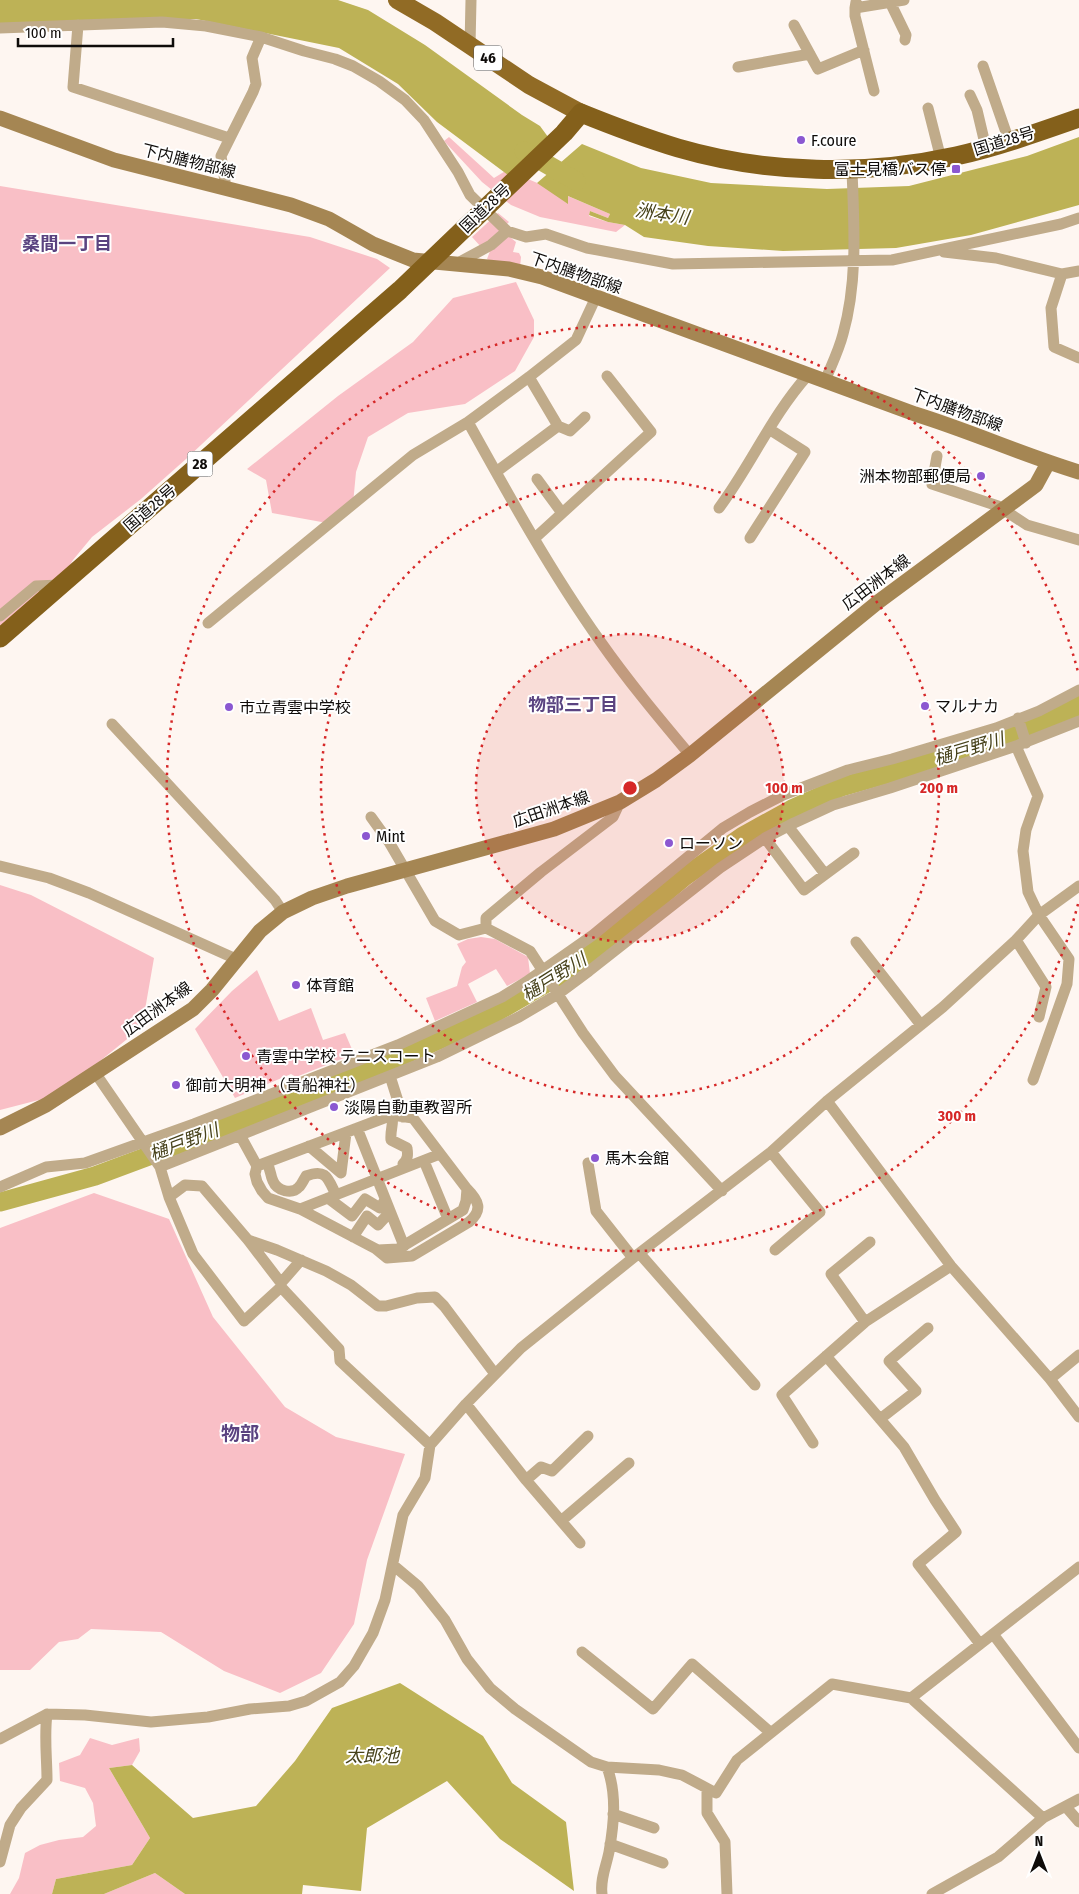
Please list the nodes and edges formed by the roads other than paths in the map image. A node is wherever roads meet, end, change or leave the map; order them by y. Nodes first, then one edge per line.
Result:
1 (397, 0) edge
2 (470, 0) edge
3 (904, 0) edge
4 (890, 2) junction
5 (856, 4) edge
6 (78, 25) junction
7 (794, 25) dead end
8 (0, 28) edge
9 (261, 37) junction
10 (905, 40) dead end
11 (470, 46) junction
12 (864, 50) junction
13 (810, 54) junction
14 (983, 66) dead end
15 (738, 67) dead end
16 (874, 91) dead end
17 (970, 95) dead end
18 (928, 108) dead end
19 (581, 113) junction
20 (0, 118) edge
21 (1079, 118) edge
22 (229, 138) junction
23 (1009, 141) junction
24 (986, 148) junction
25 (941, 159) junction
26 (852, 170) junction
27 (226, 188) junction
28 (1079, 218) edge
29 (507, 231) junction
30 (932, 251) junction
31 (854, 258) junction
32 (456, 264) junction
33 (1079, 271) edge
34 (1062, 274) junction
35 (596, 297) junction
36 (1079, 358) edge
37 (808, 375) junction
38 (607, 376) dead end
39 (529, 377) junction
40 (825, 381) junction
41 (585, 417) dead end
42 (468, 422) junction
43 (558, 426) junction
44 (770, 429) junction
45 (938, 456) dead end
46 (1048, 463) junction
47 (496, 472) junction
48 (1079, 472) edge
49 (538, 479) dead end
50 (719, 508) dead end
51 (1002, 510) junction
52 (562, 513) junction
53 (535, 538) junction
54 (750, 538) dead end
55 (1079, 540) edge
56 (60, 585) junction
57 (0, 616) edge
58 (208, 624) dead end
59 (0, 638) edge
60 (1079, 690) edge
61 (1018, 718) junction
62 (1079, 721) edge
63 (112, 724) dead end
64 (1021, 745) junction
65 (690, 754) junction
66 (620, 802) junction
67 (371, 817) dead end
68 (788, 826) junction
69 (765, 838) junction
70 (854, 853) dead end
71 (0, 866) edge
72 (406, 871) junction
73 (826, 874) junction
74 (1079, 886) edge
75 (283, 912) junction
76 (1039, 915) junction
77 (486, 928) junction
78 (1016, 940) junction
79 (856, 942) dead end
80 (236, 959) junction
81 (542, 970) junction
82 (558, 994) junction
83 (1039, 1017) dead end
84 (921, 1025) junction
85 (96, 1074) junction
86 (390, 1076) junction
87 (1033, 1080) dead end
88 (827, 1101) junction
89 (398, 1116) junction
90 (0, 1128) edge
91 (357, 1128) junction
92 (346, 1132) junction
93 (240, 1135) junction
94 (142, 1143) junction
95 (309, 1146) junction
96 (771, 1152) junction
97 (440, 1154) junction
98 (424, 1161) junction
99 (588, 1163) dead end
100 (262, 1165) junction
101 (160, 1167) junction
102 (404, 1168) junction
103 (377, 1179) junction
104 (0, 1187) edge
105 (467, 1189) junction
106 (722, 1191) junction
107 (169, 1197) junction
108 (332, 1197) junction
109 (385, 1200) junction
110 (300, 1209) junction
111 (390, 1212) junction
112 (448, 1219) junction
113 (354, 1237) junction
114 (248, 1240) junction
115 (870, 1242) dead end
116 (404, 1246) junction
117 (376, 1249) junction
118 (775, 1250) dead end
119 (636, 1256) junction
120 (301, 1260) junction
121 (951, 1266) junction
122 (281, 1285) junction
123 (864, 1322) junction
124 (928, 1328) dead end
125 (1079, 1355) edge
126 (826, 1356) junction
127 (495, 1374) junction
128 (1050, 1379) junction
129 (755, 1385) dead end
130 (466, 1404) junction
131 (1079, 1417) edge
132 (880, 1419) junction
133 (588, 1436) dead end
134 (813, 1443) dead end
135 (430, 1445) junction
136 (629, 1463) dead end
137 (526, 1480) junction
138 (561, 1521) junction
139 (580, 1543) dead end
140 (393, 1565) junction
141 (1079, 1568) edge
142 (993, 1634) junction
143 (980, 1644) junction
144 (582, 1652) dead end
145 (911, 1698) junction
146 (47, 1714) junction
147 (771, 1733) junction
148 (0, 1739) edge
149 (1079, 1748) edge
150 (607, 1767) junction
151 (707, 1790) junction
152 (1079, 1798) edge
153 (1066, 1807) junction
154 (613, 1814) junction
155 (1043, 1818) junction
156 (1079, 1822) edge
157 (654, 1828) dead end
158 (610, 1844) junction
159 (0, 1862) edge
160 (663, 1863) dead end
161 (602, 1894) edge
162 (728, 1894) edge
163 (932, 1894) edge

1 - 11 main road, 46
2 - 11 street
3 - 4 street
4 - 5 street
4 - 10 street
5 - 12 street
6 - 8 street
6 - 9 street
6 - 22 street
7 - 13 street
9 - 22 street
9 - 29 street
11 - 19 main road, 46
12 - 13 street
12 - 16 street
13 - 15 street
14 - 23 street
17 - 24 street
18 - 25 street
19 - 26 highway, 国道28号
19 - 56 highway, 国道28号 / 28
20 - 27 main road, 下内膳物部線
21 - 23 highway, 国道28号
22 - 27 street
23 - 24 highway, 国道28号
24 - 25 highway, 国道28号
25 - 26 highway, 国道28号
26 - 31 street
27 - 32 main road, 下内膳物部線
28 - 30 street
29 - 31 street
29 - 32 street
30 - 31 street
30 - 34 street
31 - 40 street
32 - 35 main road, 下内膳物部線
33 - 34 street
34 - 36 street
35 - 37 main road, 下内膳物部線
35 - 39 street
37 - 40 main road, 下内膳物部線
37 - 44 street
38 - 52 street
39 - 42 street
39 - 43 street
40 - 46 main road, 下内膳物部線
41 - 43 street
42 - 47 street
42 - 58 street
43 - 47 street
44 - 50 street
44 - 54 street
45 - 51 street
46 - 48 main road
46 - 51 main road, 広田洲本線
47 - 53 street
49 - 52 street
51 - 55 street
51 - 65 main road, 広田洲本線
52 - 53 street
53 - 65 street
56 - 57 street
56 - 59 highway, 国道28号 / 28
60 - 61 street
61 - 64 street
61 - 81 street
62 - 64 street
63 - 75 street
64 - 68 street
64 - 76 street
65 - 66 main road, 広田洲本線
66 - 72 main road, 広田洲本線
66 - 77 street
67 - 72 street
68 - 69 street
68 - 73 street
69 - 73 street
69 - 82 street
70 - 73 street
71 - 80 street
72 - 75 main road, 広田洲本線
72 - 77 street
74 - 76 street
75 - 80 main road, 広田洲本線
76 - 78 street
76 - 87 street
77 - 81 street
78 - 83 street
78 - 84 street
79 - 84 street
80 - 85 main road, 広田洲本線
81 - 82 street
81 - 94 street
82 - 86 street
82 - 106 street
84 - 88 street
85 - 90 main road, 広田洲本線
85 - 94 street
86 - 89 street
86 - 93 street
88 - 96 street
88 - 121 street
89 - 91 street
89 - 97 street
89 - 102 street
91 - 92 street
91 - 103 street
92 - 95 street
92 - 95 street
93 - 100 street
93 - 101 street
94 - 101 street
94 - 104 street
95 - 100 street
96 - 106 street
96 - 118 street
97 - 98 street
97 - 105 street
98 - 102 street
98 - 112 street
99 - 119 street
100 - 108 street
100 - 110 street
101 - 107 street
102 - 103 street
103 - 108 street
103 - 109 street
105 - 112 street
105 - 117 street
106 - 119 street
107 - 114 street
107 - 122 street
108 - 109 street
108 - 110 street
109 - 111 street
110 - 113 street
111 - 113 street
111 - 116 street
112 - 116 street
113 - 117 street
114 - 120 street
114 - 122 street
115 - 123 street
116 - 117 street
119 - 127 street
119 - 129 street
120 - 122 street
120 - 127 street
121 - 123 street
121 - 128 street
122 - 135 street
123 - 126 street
124 - 132 street
125 - 128 street
126 - 132 street
126 - 134 street
127 - 130 street
128 - 131 street
130 - 135 street
130 - 137 street
132 - 143 street
133 - 137 street
135 - 140 street
136 - 138 street
137 - 138 street
138 - 139 street
140 - 146 street
140 - 150 street
141 - 142 street
142 - 143 street
142 - 149 street
143 - 145 street
144 - 147 street
145 - 147 street
145 - 155 street
146 - 148 street
146 - 159 street
147 - 151 street
150 - 151 street
150 - 154 street
151 - 162 street
152 - 153 street
153 - 155 street
153 - 156 street
154 - 157 street
154 - 158 street
155 - 163 street
158 - 160 street
158 - 161 street

